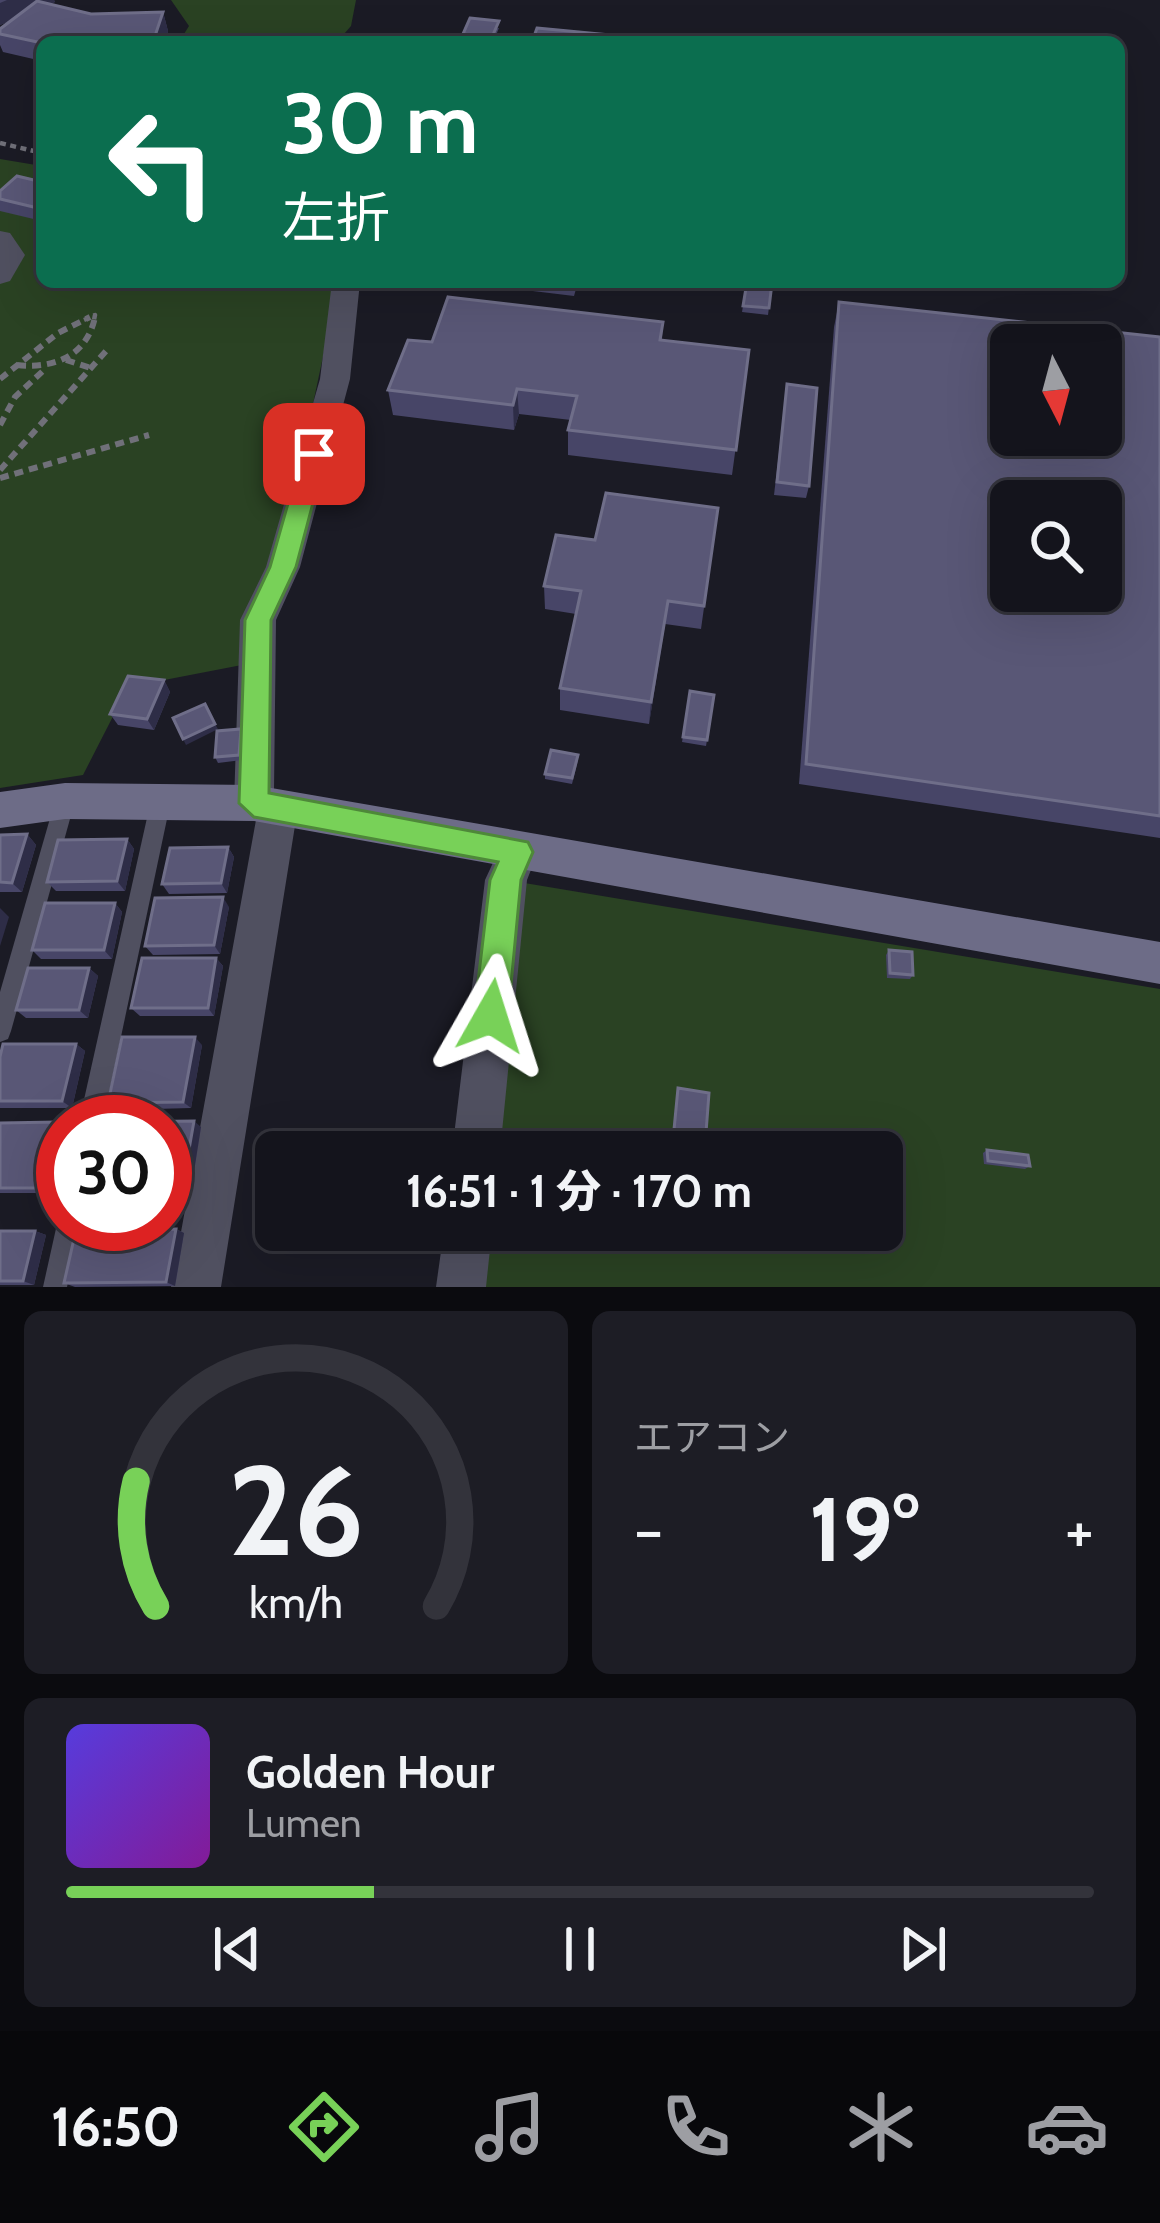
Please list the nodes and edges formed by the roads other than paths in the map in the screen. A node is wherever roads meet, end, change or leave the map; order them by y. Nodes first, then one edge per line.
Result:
1 (0, 239) edge
2 (0, 275) edge
3 (345, 288) edge
4 (161, 800) junction
5 (65, 801) junction
6 (266, 805) junction
7 (0, 810) edge
8 (518, 852) junction
9 (1160, 963) edge
10 (0, 1031) edge
11 (97, 1095) edge
12 (478, 1131) edge
13 (63, 1251) edge
14 (465, 1251) edge
15 (55, 1287) edge
16 (196, 1287) edge
17 (461, 1287) edge

1 - 2 street
3 - 6 street
4 - 5 street
4 - 6 street
4 - 11 lane
5 - 7 street
5 - 10 lane
6 - 8 street
6 - 16 street
8 - 9 street
8 - 12 street
13 - 15 lane
14 - 17 street

